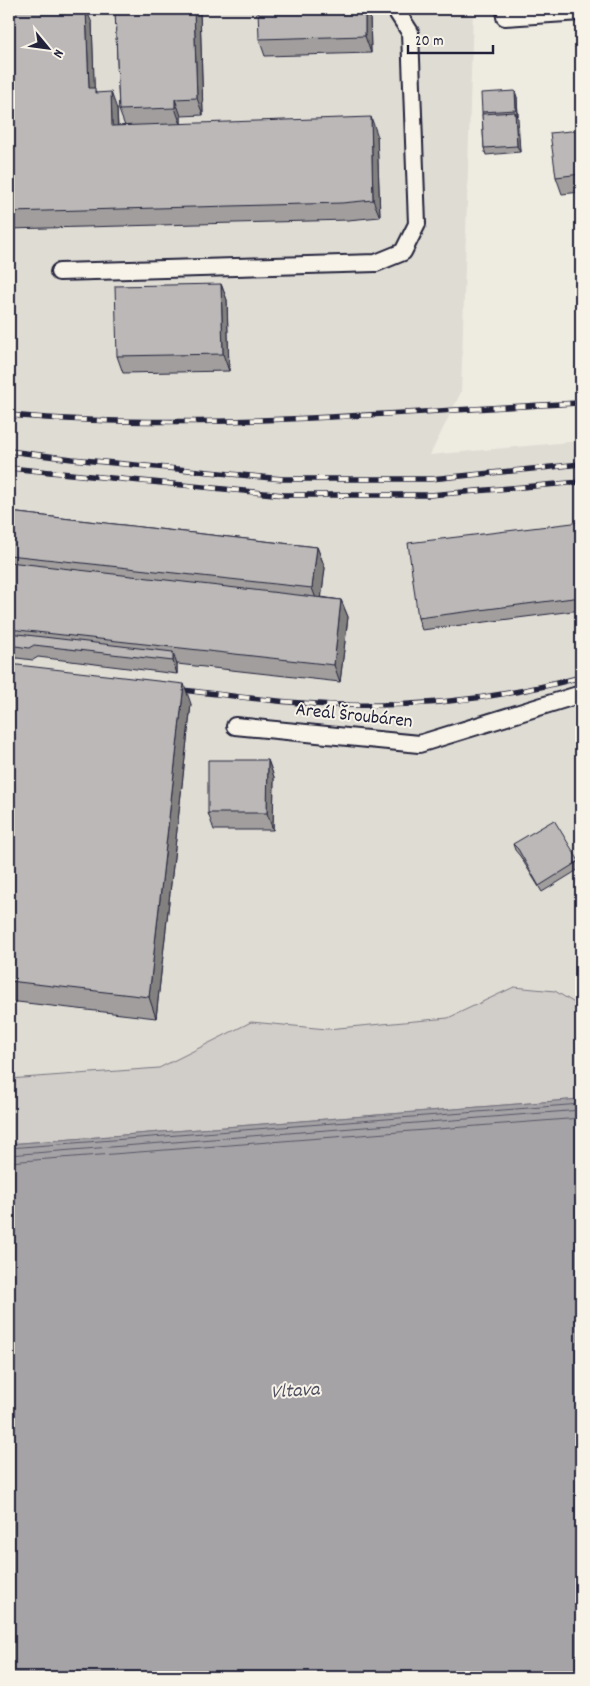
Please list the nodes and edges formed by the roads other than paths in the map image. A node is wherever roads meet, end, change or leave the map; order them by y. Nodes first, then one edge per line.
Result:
1 (394, 9) edge
2 (581, 12) edge
3 (505, 16) dead end
4 (59, 272) dead end
5 (581, 694) edge
6 (235, 726) dead end

1 - 4 lane
2 - 3 lane
5 - 6 lane, Areál Šroubáren

